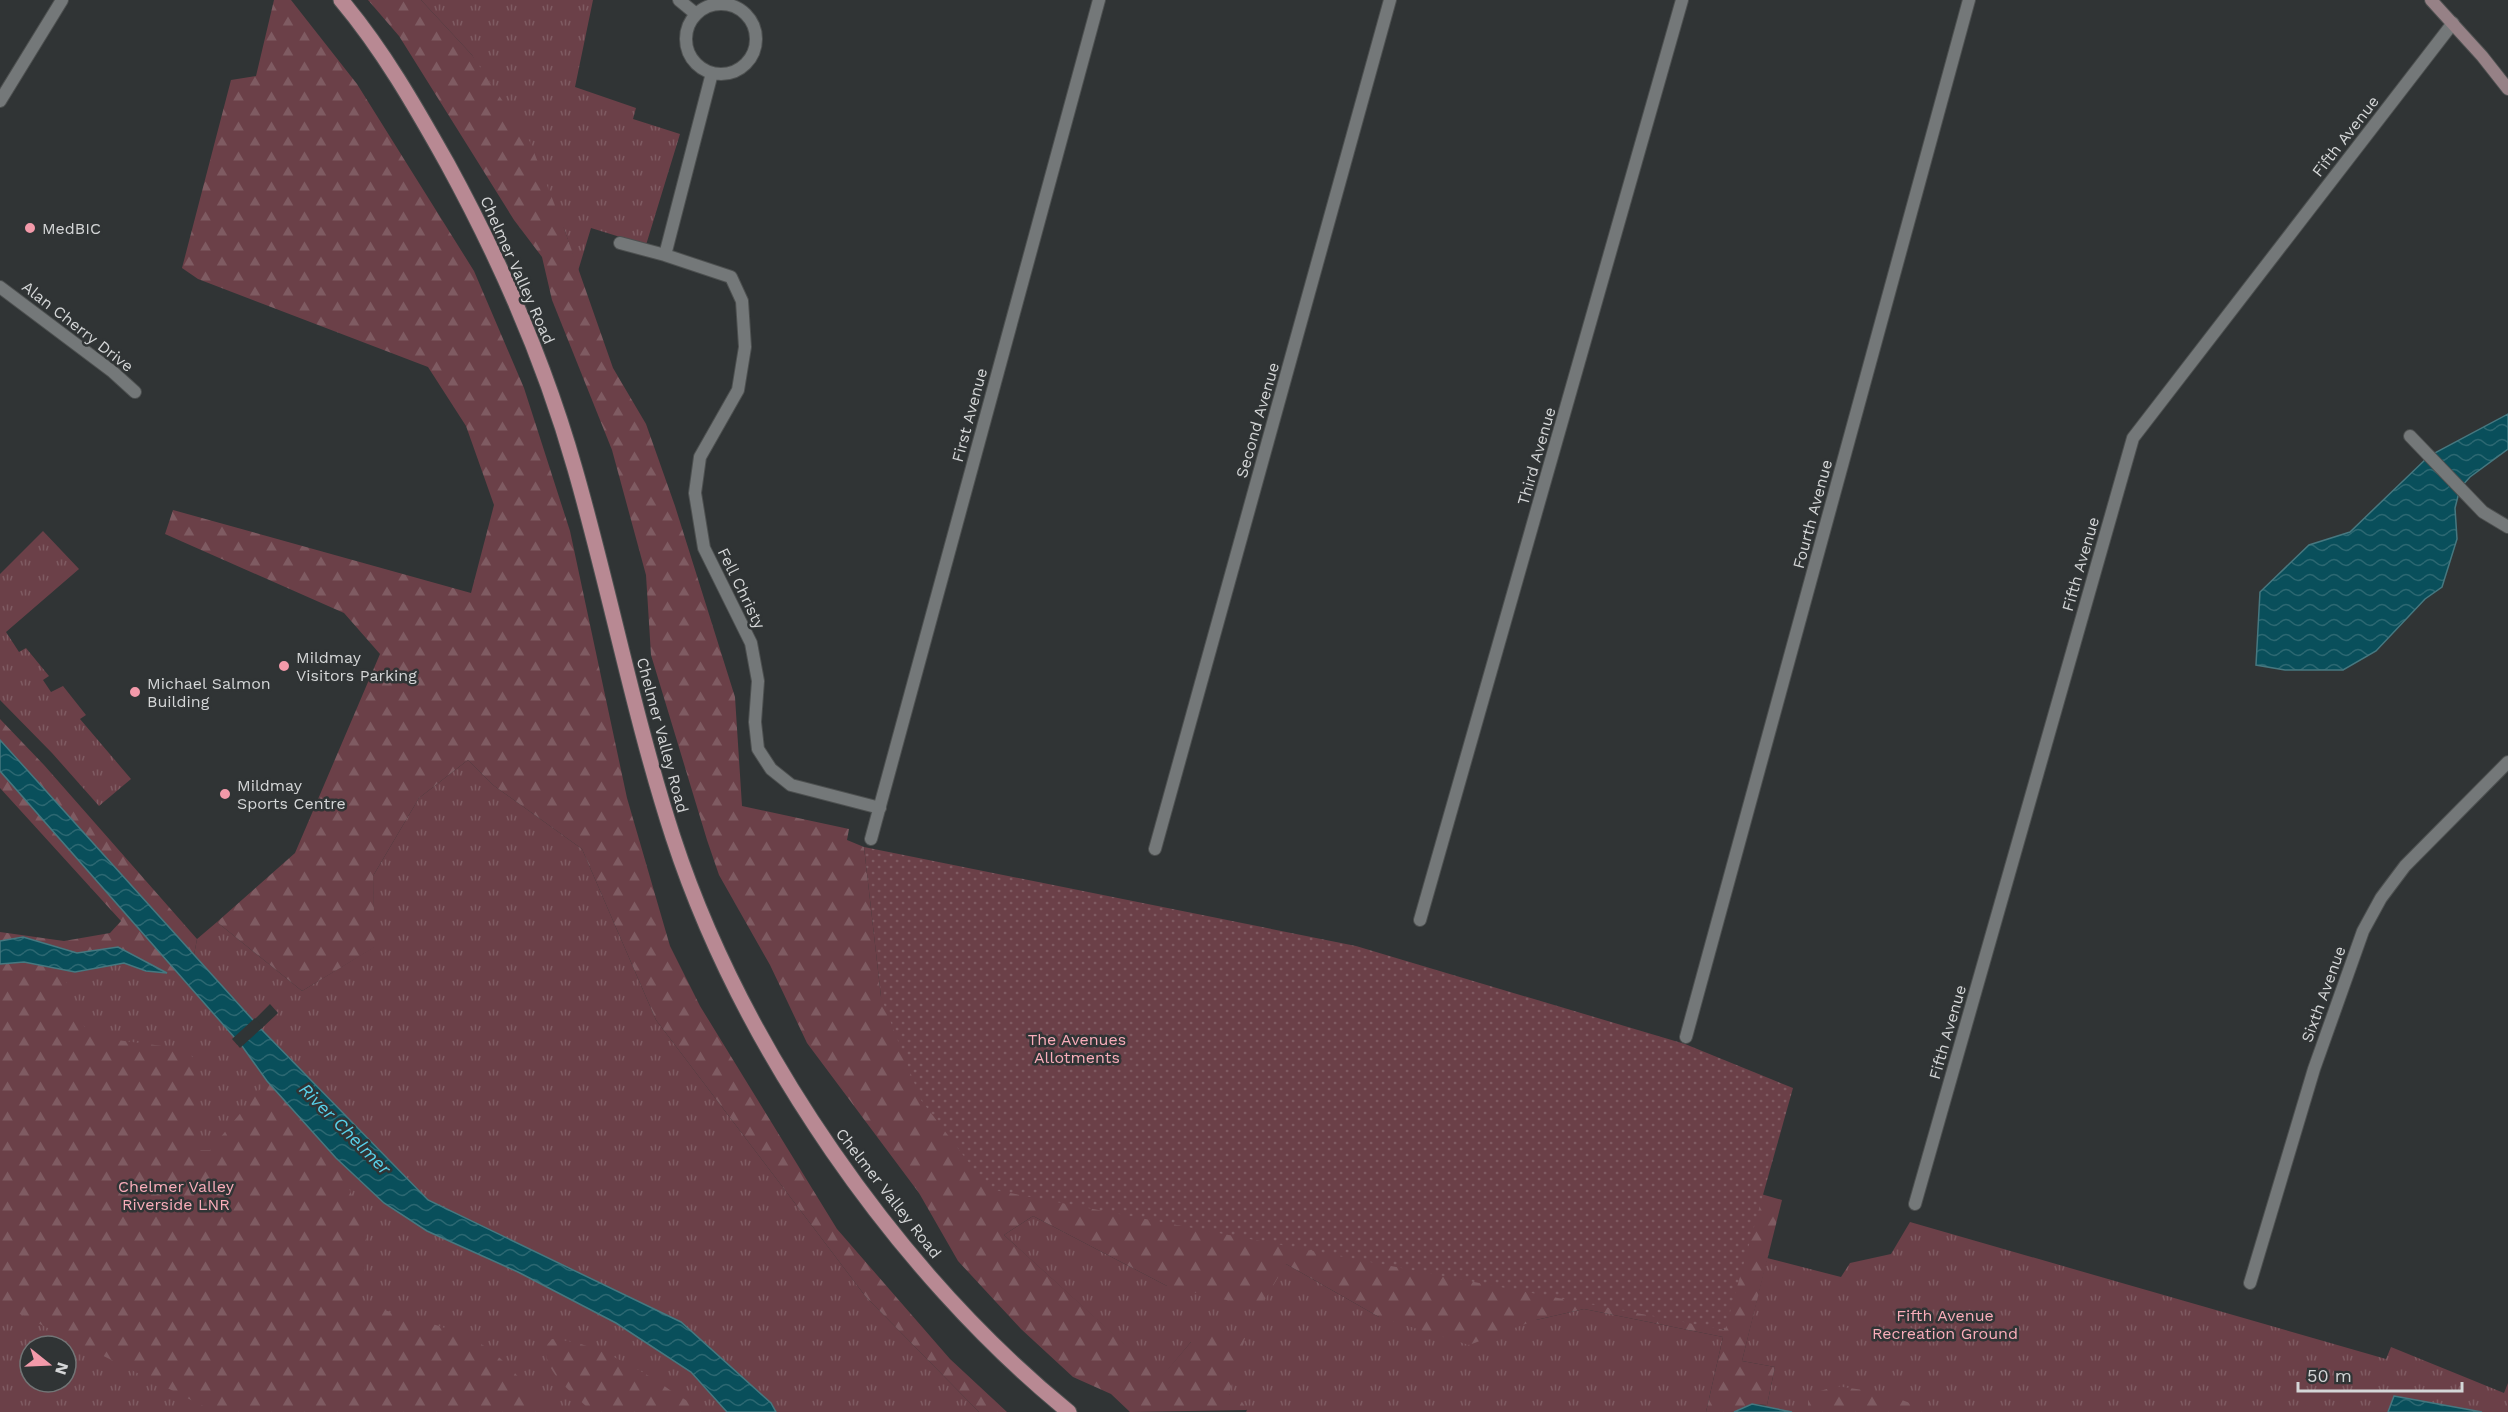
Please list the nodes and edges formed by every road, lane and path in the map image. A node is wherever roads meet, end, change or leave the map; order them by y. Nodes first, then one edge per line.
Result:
1 (62, 0) edge
2 (341, 0) edge
3 (679, 0) edge
4 (1099, 0) edge
5 (1390, 0) edge
6 (1682, 0) edge
7 (1969, 0) edge
8 (2431, 0) edge
9 (696, 14) junction
10 (2453, 23) junction
11 (712, 73) junction
12 (2508, 89) edge
13 (0, 101) edge
14 (620, 243) dead end
15 (665, 255) junction
16 (0, 287) edge
17 (135, 392) dead end
18 (2410, 436) dead end
19 (2508, 527) edge
20 (2508, 762) edge
21 (880, 808) junction
22 (871, 839) dead end
23 (1155, 849) dead end
24 (1420, 920) dead end
25 (1686, 1037) dead end
26 (1915, 1204) dead end
27 (2250, 1284) dead end
28 (1069, 1412) edge

1 - 13 street
2 - 28 main road, Chelmer Valley Road
3 - 9 street
4 - 21 street, First Avenue
5 - 23 street, Second Avenue
6 - 24 street, Third Avenue
7 - 25 street, Fourth Avenue
8 - 10 main road
9 - 11 street
9 - 11 street
10 - 12 main road
10 - 26 street, Fifth Avenue
11 - 15 street
14 - 15 street, Fell Christy
15 - 21 street, Fell Christy
16 - 17 street, Alan Cherry Drive
18 - 19 street
20 - 27 street, Sixth Avenue
21 - 22 street, First Avenue

